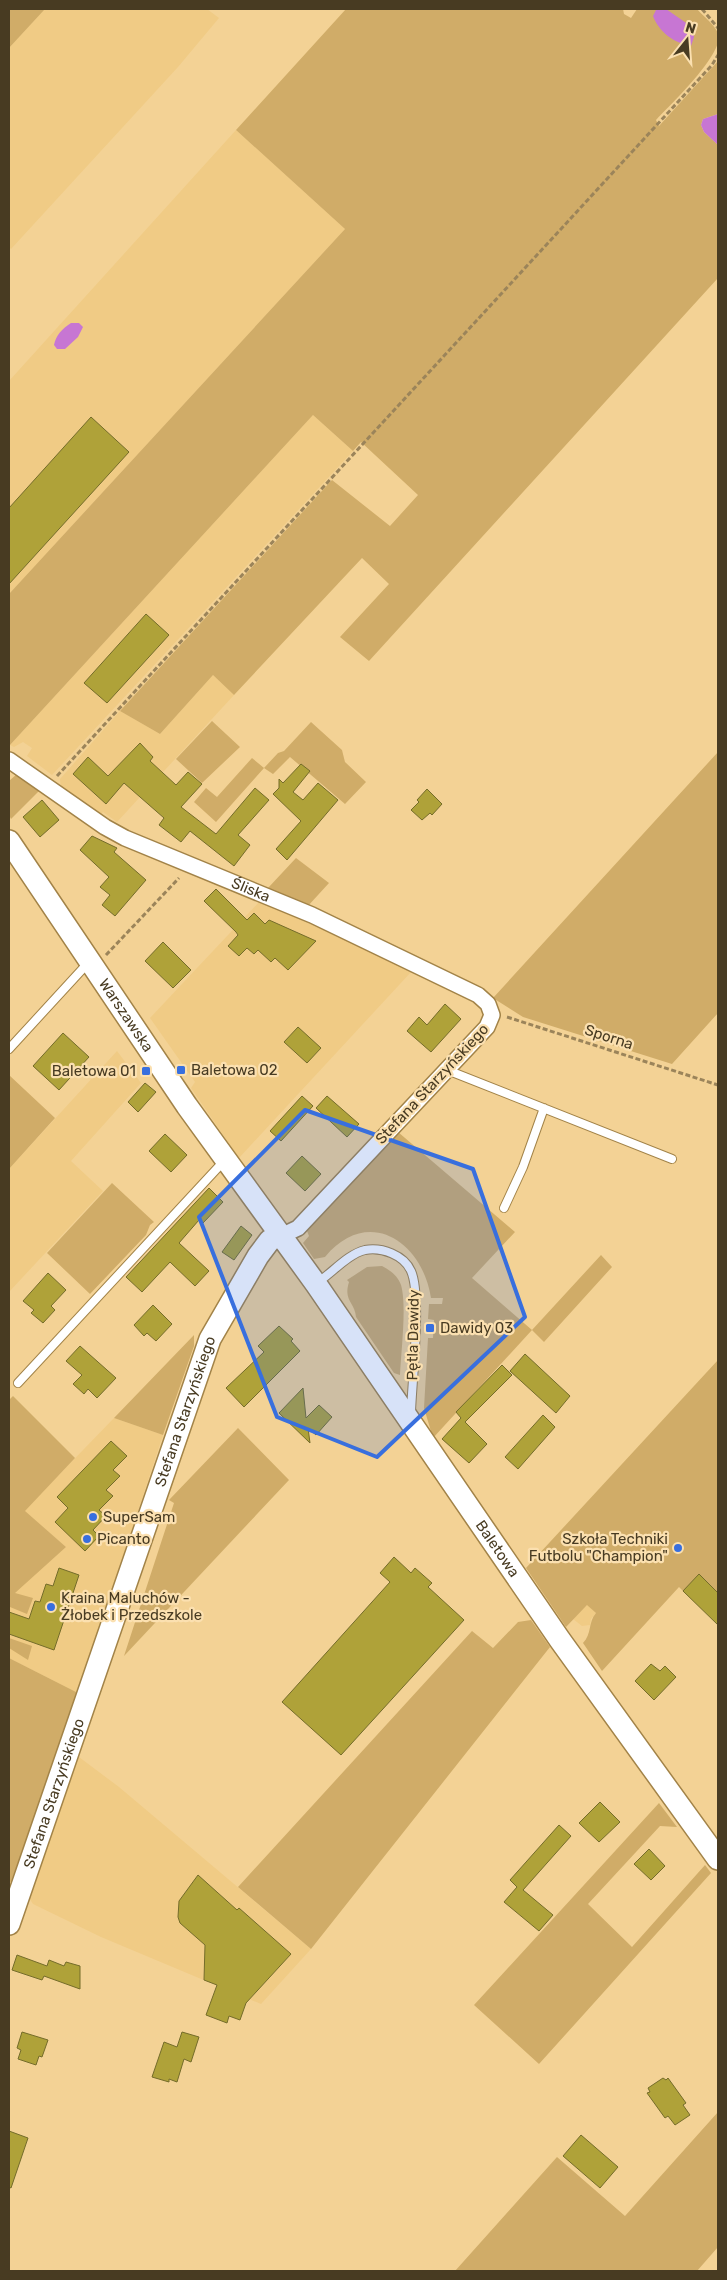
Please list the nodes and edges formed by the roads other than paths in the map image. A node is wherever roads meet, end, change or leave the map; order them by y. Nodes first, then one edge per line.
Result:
1 (9, 760) edge
2 (9, 841) edge
3 (91, 965) junction
4 (492, 1015) joint
5 (9, 1049) edge
6 (447, 1070) junction
7 (544, 1108) junction
8 (225, 1159) junction
9 (672, 1159) dead end
10 (504, 1208) dead end
11 (281, 1236) junction
12 (316, 1284) junction
13 (18, 1383) dead end
14 (410, 1423) junction
15 (718, 1859) edge
16 (9, 1924) edge

1 - 4 street, Śliska
2 - 3 street, Warszawska
3 - 5 lane
3 - 8 street, Warszawska
4 - 6 street, Stefana Starzyńskiego
6 - 7 lane
6 - 11 street, Stefana Starzyńskiego
7 - 9 lane
7 - 10 lane
8 - 11 street, Warszawska
8 - 13 lane
11 - 12 street, Baletowa
11 - 16 street, Stefana Starzyńskiego
12 - 14 street, Baletowa
12 - 14 lane, Pętla Dawidy
14 - 15 street, Baletowa

